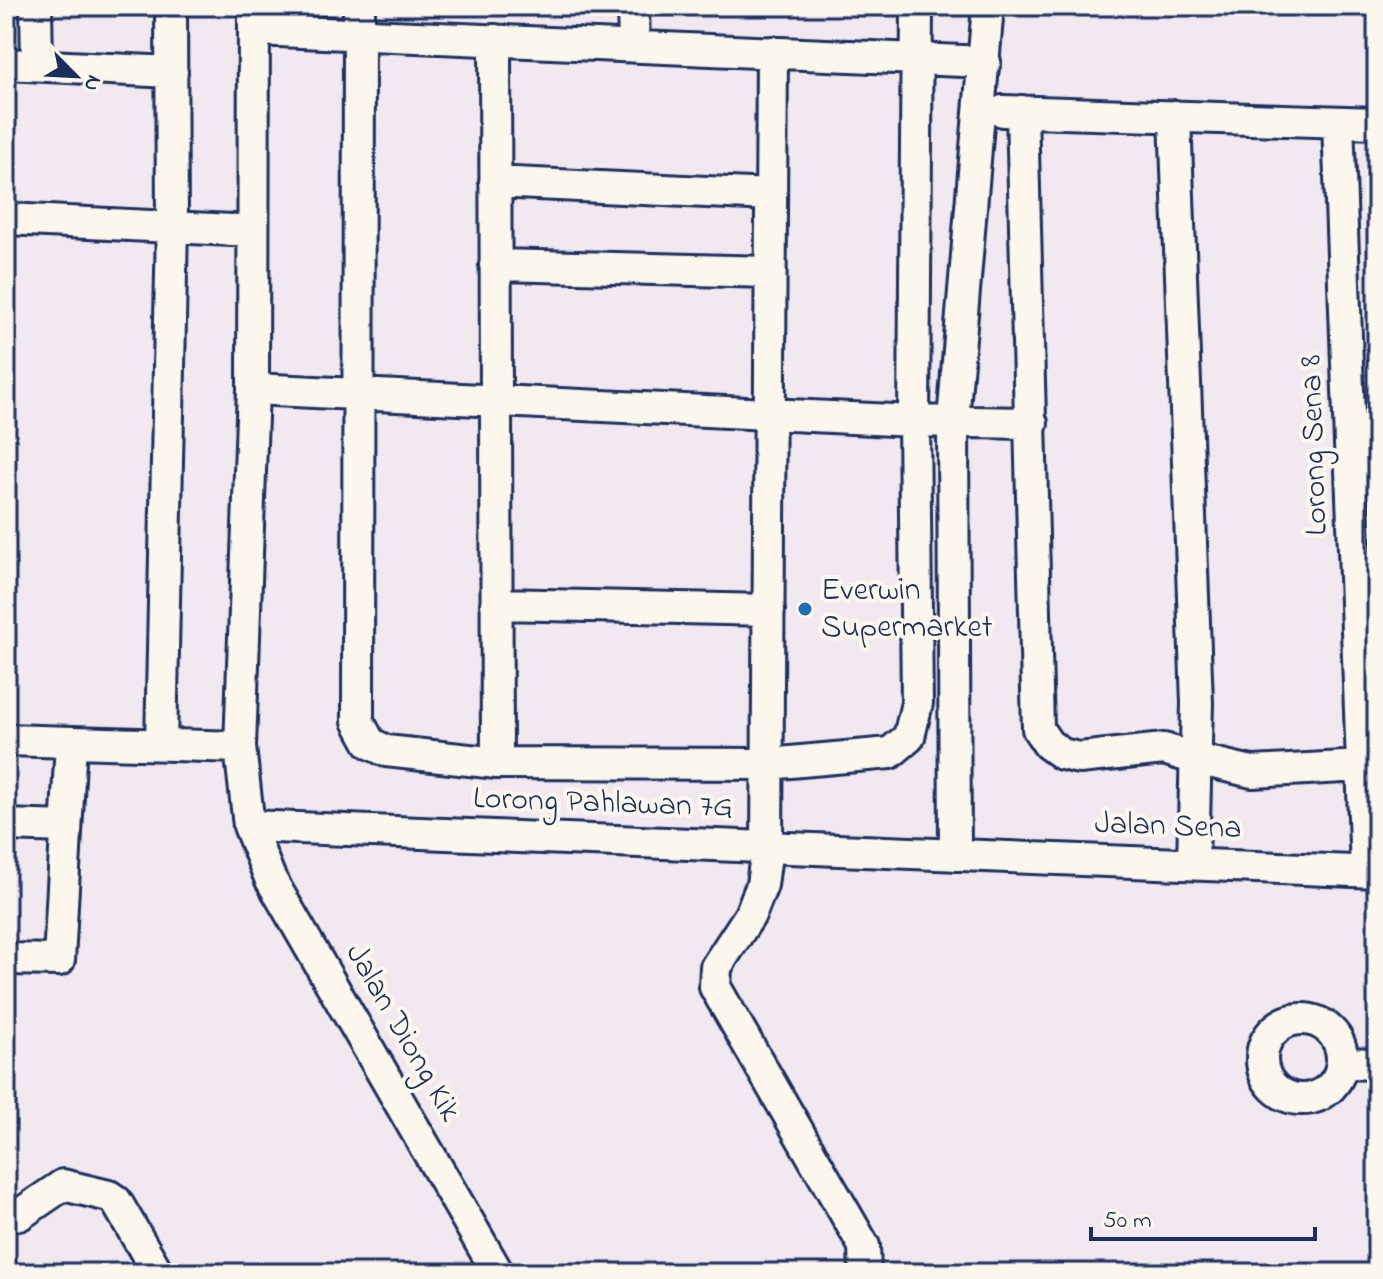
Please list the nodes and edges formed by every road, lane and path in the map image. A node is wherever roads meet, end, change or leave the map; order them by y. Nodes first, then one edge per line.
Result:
1 (36, 6) edge
2 (171, 6) edge
3 (633, 6) edge
4 (917, 6) edge
5 (988, 6) edge
6 (255, 18) edge
7 (360, 20) edge
8 (495, 40) junction
9 (634, 46) junction
10 (772, 52) junction
11 (917, 58) junction
12 (985, 62) junction
13 (6, 64) edge
14 (37, 65) junction
15 (172, 72) junction
16 (980, 111) junction
17 (1022, 111) junction
18 (1175, 116) junction
19 (1338, 122) junction
20 (1377, 123) edge
21 (495, 182) junction
22 (771, 195) junction
23 (6, 219) edge
24 (172, 226) junction
25 (253, 231) junction
26 (495, 265) junction
27 (770, 272) junction
28 (253, 389) junction
29 (359, 394) junction
30 (496, 401) junction
31 (770, 414) junction
32 (914, 421) junction
33 (953, 421) junction
34 (1032, 423) junction
35 (496, 604) junction
36 (769, 610) junction
37 (6, 740) edge
38 (71, 742) junction
39 (161, 744) junction
40 (240, 747) junction
41 (1196, 759) junction
42 (497, 763) junction
43 (768, 764) junction
44 (1370, 766) edge
45 (6, 825) edge
46 (249, 826) junction
47 (66, 827) junction
48 (767, 847) junction
49 (955, 855) junction
50 (1193, 864) junction
51 (1372, 871) edge
52 (6, 959) edge
53 (1342, 1063) dead end
54 (1377, 1064) edge
55 (19, 1215) dead end
56 (158, 1273) edge
57 (498, 1273) edge
58 (865, 1273) edge

1 - 14 street
2 - 15 street
3 - 9 street
4 - 11 street
5 - 12 street
6 - 7 street
6 - 25 street, Jalan Diong Kik
7 - 8 street
7 - 29 street
8 - 9 street
8 - 21 street
9 - 10 street
10 - 11 street
10 - 22 street
11 - 12 street
11 - 32 street
12 - 16 street
13 - 14 street
14 - 15 street
15 - 24 street
16 - 17 street
16 - 33 street
17 - 18 street
17 - 34 street
18 - 19 street
18 - 41 street
19 - 20 street
19 - 44 street, Lorong Sena 8
21 - 22 street
21 - 26 street
22 - 27 street
23 - 24 street
24 - 25 street
24 - 39 street
25 - 28 street, Jalan Diong Kik
26 - 27 street
26 - 30 street
27 - 31 street
28 - 29 street
28 - 40 street, Jalan Diong Kik
29 - 30 street
29 - 42 street
30 - 31 street
30 - 35 street
31 - 32 street
31 - 36 street
32 - 33 street
32 - 43 street
33 - 34 street
33 - 49 street
34 - 41 street
35 - 36 street
35 - 42 street
36 - 43 street
37 - 38 street
38 - 39 street
38 - 47 street
39 - 40 street
40 - 46 street, Jalan Diong Kik
41 - 44 street
41 - 50 street
42 - 43 street
43 - 48 street
44 - 51 street, Lorong Sena 8
45 - 47 street
46 - 48 street, Lorong Pahlawan 7G
46 - 57 street, Jalan Diong Kik
47 - 52 street
48 - 49 street, Lorong Pahlawan 7G
48 - 58 street
49 - 50 street, Jalan Sena
50 - 51 street, Jalan Sena
53 - 54 street
55 - 56 street

